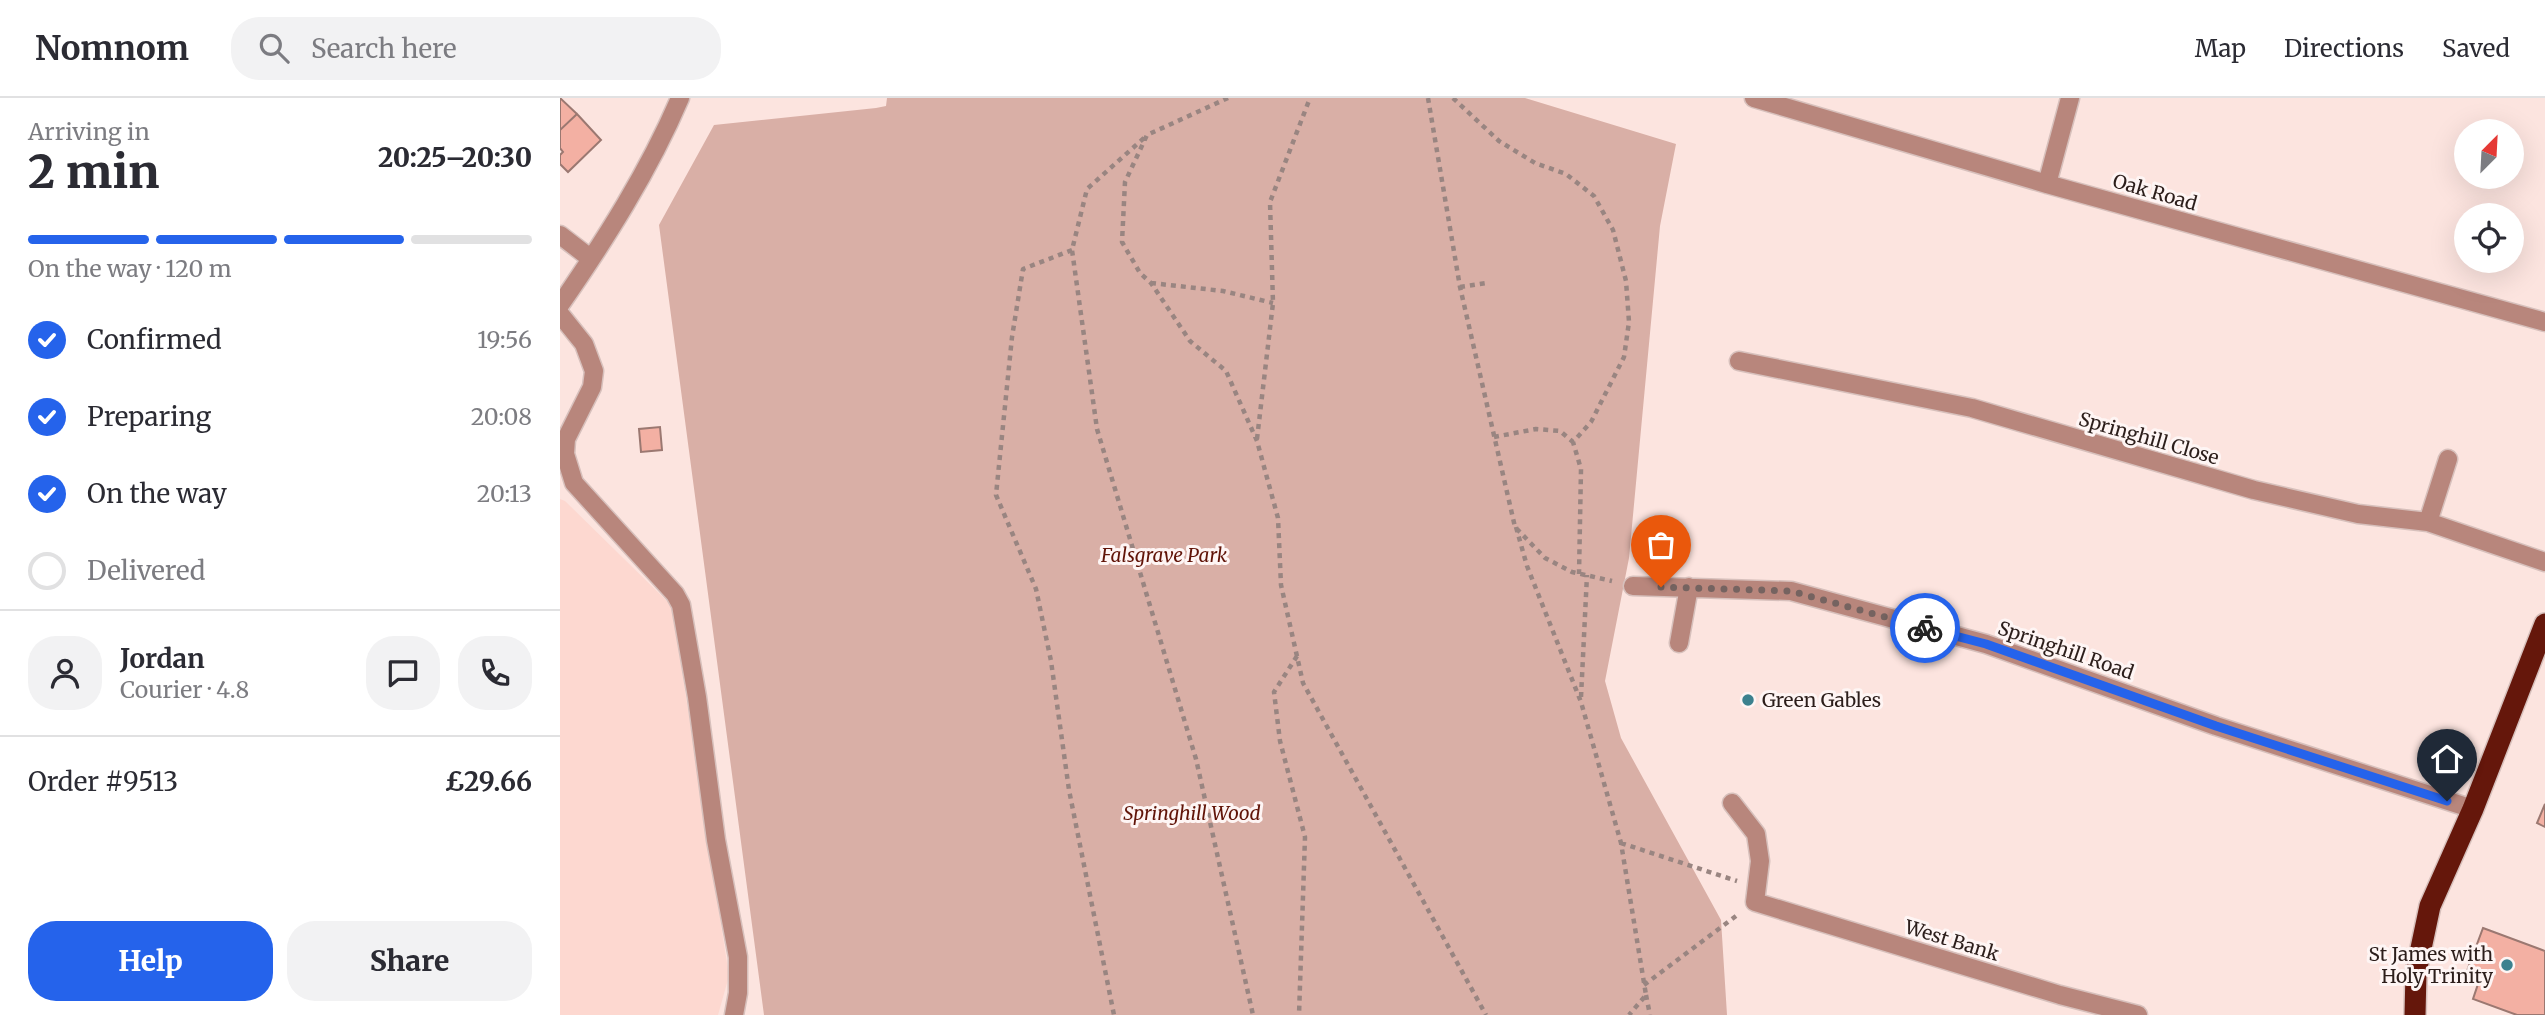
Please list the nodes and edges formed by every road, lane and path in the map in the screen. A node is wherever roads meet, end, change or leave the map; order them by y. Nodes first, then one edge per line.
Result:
1 (680, 98) edge
2 (1228, 98) edge
3 (1310, 98) edge
4 (1428, 98) edge
5 (1453, 98) edge
6 (1754, 98) edge
7 (2070, 98) edge
8 (1147, 135) junction
9 (2047, 184) junction
10 (560, 235) edge
11 (1072, 250) junction
12 (590, 258) junction
13 (1151, 283) junction
14 (1486, 283) dead end
15 (1460, 287) junction
16 (1273, 303) junction
17 (560, 305) edge
18 (560, 314) edge
19 (2545, 322) edge
20 (1739, 361) dead end
21 (1494, 437) junction
22 (1257, 441) junction
23 (1573, 442) junction
24 (2448, 459) dead end
25 (2428, 522) junction
26 (1515, 527) junction
27 (2545, 562) edge
28 (1579, 574) junction
29 (1587, 575) junction
30 (1633, 586) joint
31 (1689, 587) junction
32 (2543, 638) edge
33 (1679, 643) dead end
34 (1297, 656) junction
35 (1581, 702) junction
36 (1732, 803) dead end
37 (2473, 809) junction
38 (1621, 843) junction
39 (1755, 902) junction
40 (1644, 985) junction
41 (1646, 995) junction
42 (734, 1015) edge
43 (1114, 1015) edge
44 (1253, 1015) edge
45 (1299, 1015) edge
46 (1486, 1015) edge
47 (1629, 1015) edge
48 (1650, 1015) edge
49 (2138, 1015) edge
50 (2415, 1015) edge

1 - 12 street
2 - 8 path
3 - 16 path
4 - 15 path
5 - 23 path
6 - 9 street, Oak Road
7 - 9 street
8 - 11 path
8 - 13 path
9 - 19 street, Oak Road
10 - 12 street
11 - 43 path
11 - 44 path
12 - 17 street
13 - 16 path
13 - 22 path
14 - 15 path
15 - 21 path
16 - 22 path
18 - 42 street
20 - 25 street, Springhill Close
21 - 23 path
21 - 26 path
22 - 34 path
23 - 28 path
24 - 25 street
25 - 27 street, Springhill Close
26 - 28 path
26 - 35 path
28 - 29 path
29 - 30 path
29 - 35 path
30 - 31 street, Springhill Road
31 - 33 street
31 - 37 street, Springhill Road
32 - 37 highway
34 - 45 path
34 - 46 path
35 - 38 path
36 - 39 street
37 - 50 highway
38 - 39 path
38 - 40 path
39 - 40 path
39 - 49 street, West Bank
40 - 41 path
41 - 47 path
41 - 48 path

